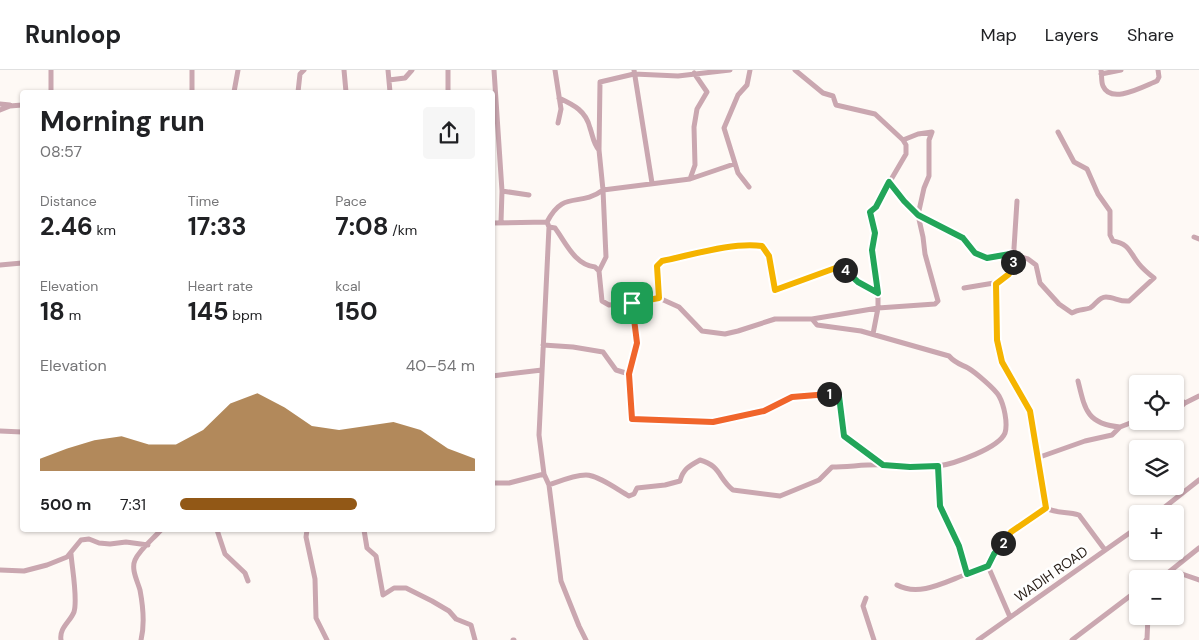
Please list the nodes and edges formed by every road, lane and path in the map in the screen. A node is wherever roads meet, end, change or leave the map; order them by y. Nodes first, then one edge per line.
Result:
1 (51, 70) edge
2 (192, 70) edge
3 (238, 70) edge
4 (304, 70) edge
5 (344, 70) edge
6 (388, 70) edge
7 (412, 70) edge
8 (448, 70) edge
9 (494, 70) edge
10 (555, 70) edge
11 (730, 70) edge
12 (750, 70) edge
13 (795, 70) edge
14 (1121, 70) edge
15 (1158, 70) edge
16 (634, 72) edge
17 (1101, 72) edge
18 (694, 73) junction
19 (389, 80) junction
20 (51, 90) edge
21 (192, 90) edge
22 (234, 90) edge
23 (298, 90) edge
24 (346, 90) edge
25 (390, 90) edge
26 (448, 90) dead end
27 (560, 98) junction
28 (0, 104) edge
29 (20, 105) edge
30 (10, 106) junction
31 (0, 110) edge
32 (558, 122) dead end
33 (1058, 132) dead end
34 (500, 140) junction
35 (903, 140) junction
36 (495, 141) edge
37 (599, 150) junction
38 (734, 164) junction
39 (690, 179) junction
40 (889, 182) junction
41 (652, 183) junction
42 (749, 187) dead end
43 (603, 190) junction
44 (502, 191) junction
45 (529, 195) dead end
46 (1016, 201) dead end
47 (918, 215) junction
48 (501, 222) junction
49 (495, 223) edge
50 (548, 224) junction
51 (1199, 234) edge
52 (1199, 239) edge
53 (1014, 256) junction
54 (20, 263) edge
55 (0, 265) edge
56 (599, 271) junction
57 (996, 284) junction
58 (964, 288) dead end
59 (878, 293) junction
60 (659, 298) junction
61 (632, 303) junction
62 (878, 308) junction
63 (812, 319) junction
64 (873, 334) junction
65 (543, 345) junction
66 (542, 370) junction
67 (629, 374) junction
68 (495, 376) edge
69 (1078, 381) dead end
70 (1199, 396) edge
71 (1185, 402) edge
72 (1129, 424) edge
73 (1120, 427) junction
74 (0, 430) edge
75 (20, 432) edge
76 (1037, 458) junction
77 (883, 465) junction
78 (938, 466) junction
79 (544, 474) junction
80 (1199, 480) edge
81 (495, 483) edge
82 (548, 486) junction
83 (1167, 505) edge
84 (1046, 508) junction
85 (159, 532) edge
86 (218, 532) edge
87 (307, 532) edge
88 (364, 532) edge
89 (1129, 533) edge
90 (148, 545) junction
91 (1199, 548) edge
92 (1105, 550) junction
93 (71, 554) junction
94 (988, 566) junction
95 (0, 570) edge
96 (1173, 570) edge
97 (967, 574) junction
98 (1184, 575) edge
99 (1199, 580) edge
100 (248, 582) dead end
101 (897, 585) dead end
102 (1129, 597) edge
103 (866, 598) dead end
104 (1010, 617) junction
105 (1148, 625) edge
106 (61, 640) edge
107 (141, 640) edge
108 (327, 640) edge
109 (475, 640) edge
110 (586, 640) edge
111 (874, 640) edge
112 (978, 640) edge
113 (1072, 640) edge
114 (1146, 640) edge

1 - 20 street
2 - 21 street
3 - 22 street
4 - 23 street
5 - 24 street
6 - 19 street
7 - 19 street
8 - 26 street
9 - 34 street
10 - 27 street
11 - 18 street
12 - 38 street
13 - 35 street
14 - 17 street
15 - 17 street
16 - 18 street
16 - 37 street
16 - 41 street
18 - 39 street
19 - 25 street
27 - 32 street
27 - 37 street
28 - 30 street
29 - 30 street
30 - 31 street
33 - 53 street
34 - 36 street
34 - 44 street
35 - 40 street
35 - 47 street
37 - 43 street
38 - 39 street
38 - 42 street
39 - 41 street
40 - 47 street
40 - 59 street
41 - 43 street
43 - 50 street
43 - 56 street
44 - 45 street
44 - 48 street
46 - 53 street
47 - 53 street
47 - 62 street
48 - 49 street
48 - 50 street
50 - 56 street
50 - 65 street
51 - 52 street
53 - 57 street
54 - 55 street
56 - 61 street
57 - 58 street
57 - 76 street
59 - 60 street
59 - 62 street
60 - 61 street
60 - 63 street
61 - 67 street
62 - 63 street
62 - 64 street
63 - 64 street
64 - 78 street
65 - 66 street
65 - 67 street
66 - 68 street
66 - 79 street
67 - 77 street
69 - 73 street
70 - 71 street
72 - 73 street
73 - 76 street
74 - 75 street
76 - 84 street
77 - 78 street
77 - 82 street
78 - 97 street
79 - 81 street
79 - 82 street
80 - 83 street
82 - 110 street
84 - 92 street
84 - 94 street
85 - 90 street
86 - 100 street
87 - 108 street
88 - 109 street
89 - 92 street, WADIH ROAD
90 - 93 street
90 - 107 street
91 - 96 street
92 - 104 street, WADIH ROAD
93 - 95 street
93 - 106 street
94 - 97 street
94 - 104 street
97 - 101 street
98 - 99 street
102 - 113 street
103 - 111 street
104 - 112 street, WADIH ROAD
105 - 114 street

